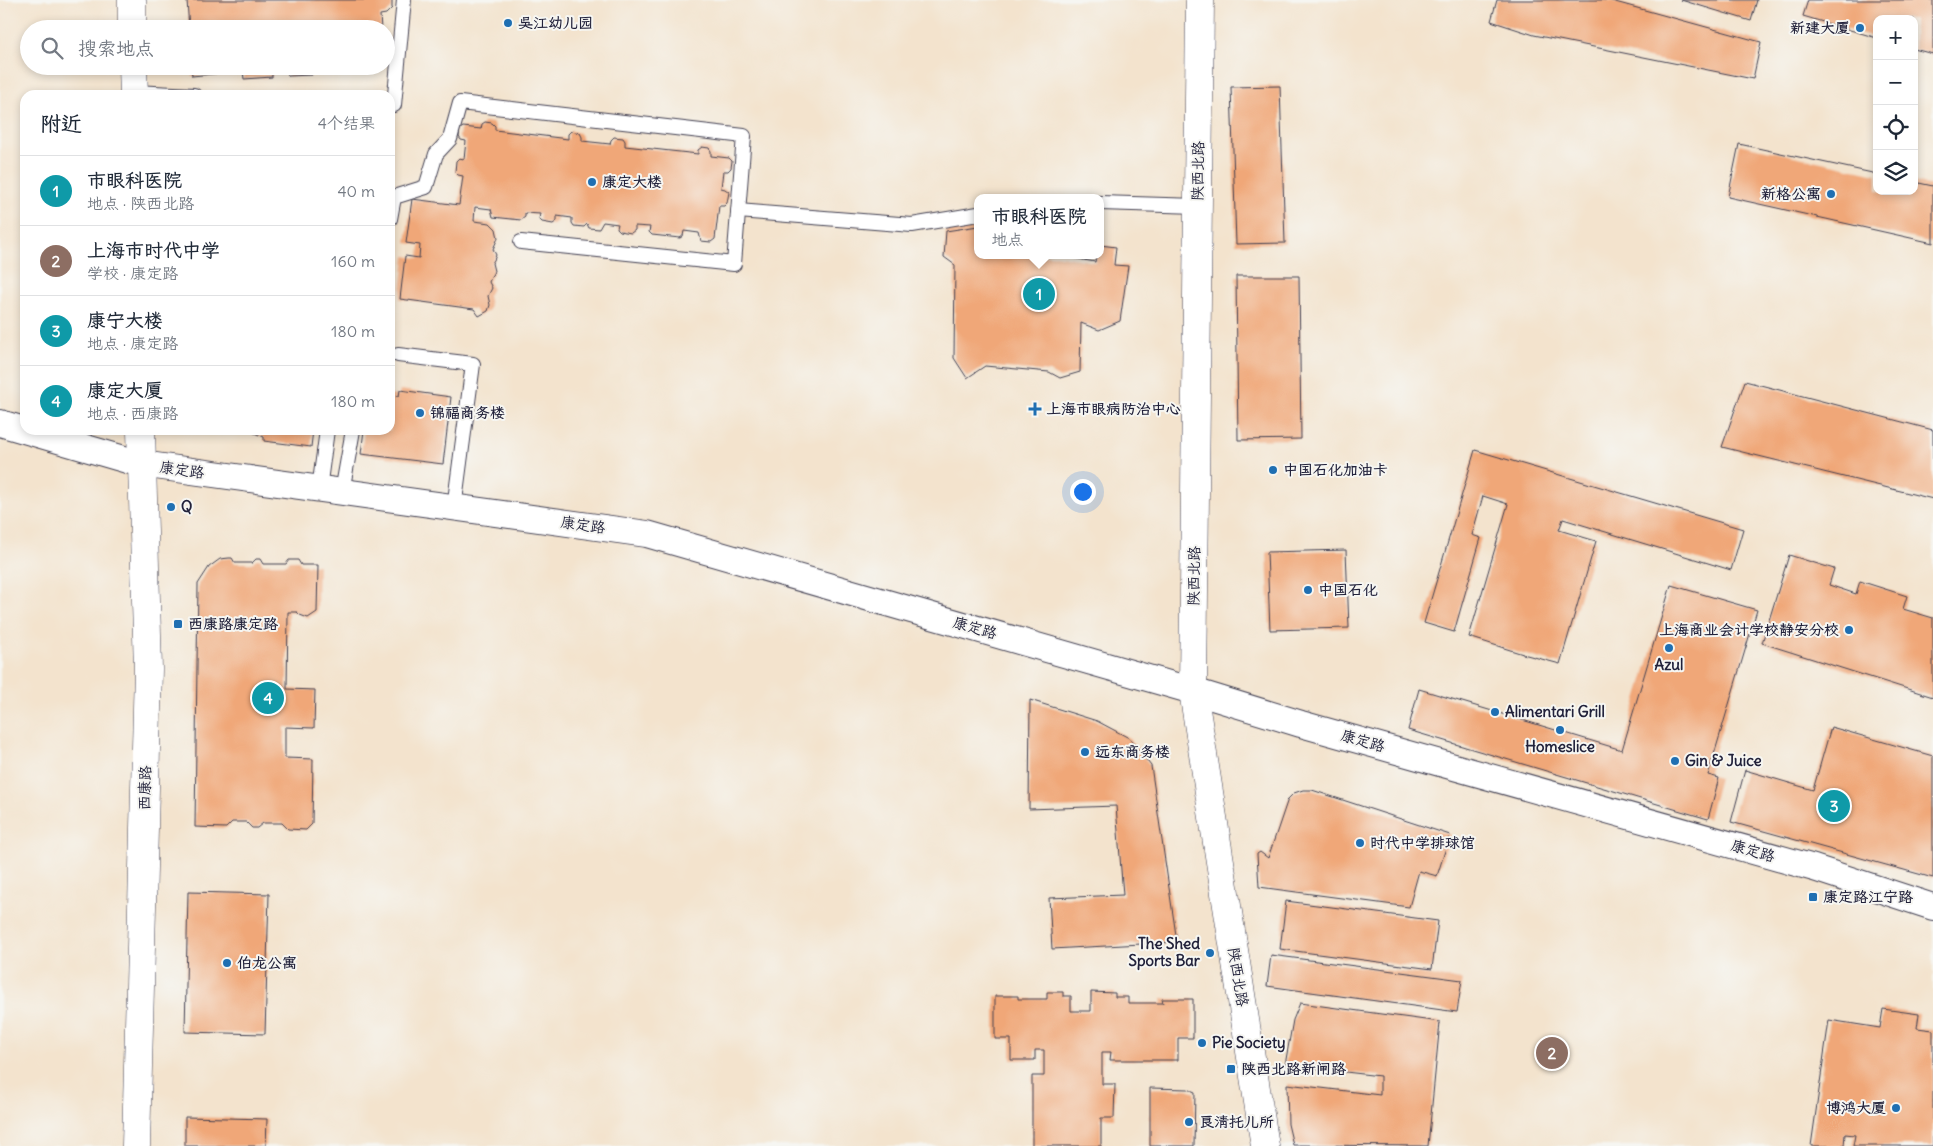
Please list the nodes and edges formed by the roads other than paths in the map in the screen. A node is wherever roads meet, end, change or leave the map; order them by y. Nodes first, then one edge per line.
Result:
1 (132, 0) edge
2 (404, 0) edge
3 (1200, 0) edge
4 (132, 20) edge
5 (134, 84) edge
6 (167, 90) edge
7 (395, 94) edge
8 (395, 197) edge
9 (1104, 203) edge
10 (1198, 206) junction
11 (738, 210) junction
12 (974, 215) edge
13 (521, 242) dead end
14 (398, 355) dead end
15 (0, 424) edge
16 (20, 430) edge
17 (39, 435) edge
18 (141, 435) edge
19 (328, 435) edge
20 (351, 435) edge
21 (141, 464) junction
22 (331, 490) junction
23 (454, 508) junction
24 (1193, 690) junction
25 (1933, 907) edge
26 (136, 1146) edge
27 (1265, 1146) edge

1 - 4 main road
2 - 7 lane
3 - 10 main road, 陕西北路
5 - 6 lane
8 - 11 lane
9 - 10 lane
10 - 24 main road, 陕西北路
11 - 12 lane
11 - 13 lane
14 - 23 lane
15 - 16 street, 康定路
17 - 21 street, 康定路
18 - 21 main road, 西康路
19 - 22 lane
20 - 22 lane
21 - 22 street, 康定路
21 - 26 main road, 西康路
22 - 23 street, 康定路
23 - 24 street, 康定路
24 - 25 street, 康定路
24 - 27 main road, 陕西北路

